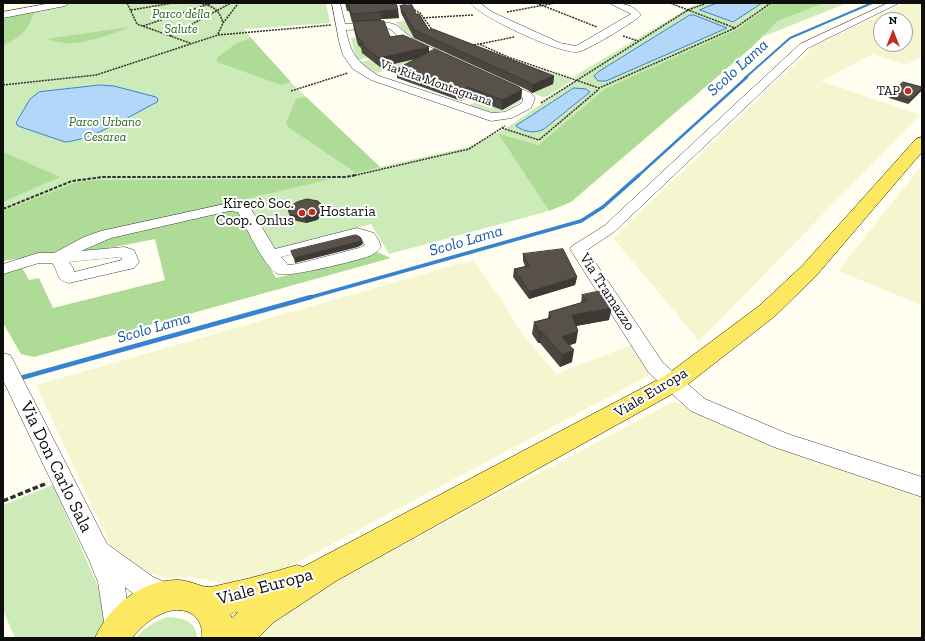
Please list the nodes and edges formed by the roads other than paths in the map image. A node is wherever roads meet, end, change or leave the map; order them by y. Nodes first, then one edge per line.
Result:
1 (65, 3) edge
2 (336, 3) edge
3 (474, 3) edge
4 (613, 3) edge
5 (895, 3) edge
6 (48, 6) junction
7 (3, 11) edge
8 (3, 15) edge
9 (337, 26) junction
10 (464, 67) edge
11 (485, 76) edge
12 (922, 142) edge
13 (272, 255) junction
14 (57, 258) junction
15 (3, 269) edge
16 (3, 360) edge
17 (674, 382) junction
18 (922, 487) edge
19 (98, 551) junction
20 (325, 571) junction
21 (168, 596) junction
22 (206, 603) junction
23 (115, 633) edge
24 (219, 638) edge
25 (234, 638) edge

1 - 6 street
2 - 9 street, Via Rita Montagnana
3 - 4 street
5 - 17 street, Via Tramazzo
6 - 7 street
6 - 8 street
7 - 8 street
9 - 10 street, Via Rita Montagnana
9 - 11 street, Via Rita Montagnana
12 - 17 main road, Viale Europa
13 - 13 street
13 - 14 street
14 - 14 street
14 - 15 street
16 - 19 street, Via Don Carlo Sala
17 - 18 street, Via Tramazzo
17 - 20 main road, Viale Europa
19 - 21 street, Via Don Carlo Sala
19 - 23 street, Via Don Carlo Sala
20 - 22 main road, Viale Europa
20 - 25 main road, Viale Europa
21 - 22 main road
21 - 23 main road
22 - 24 main road

